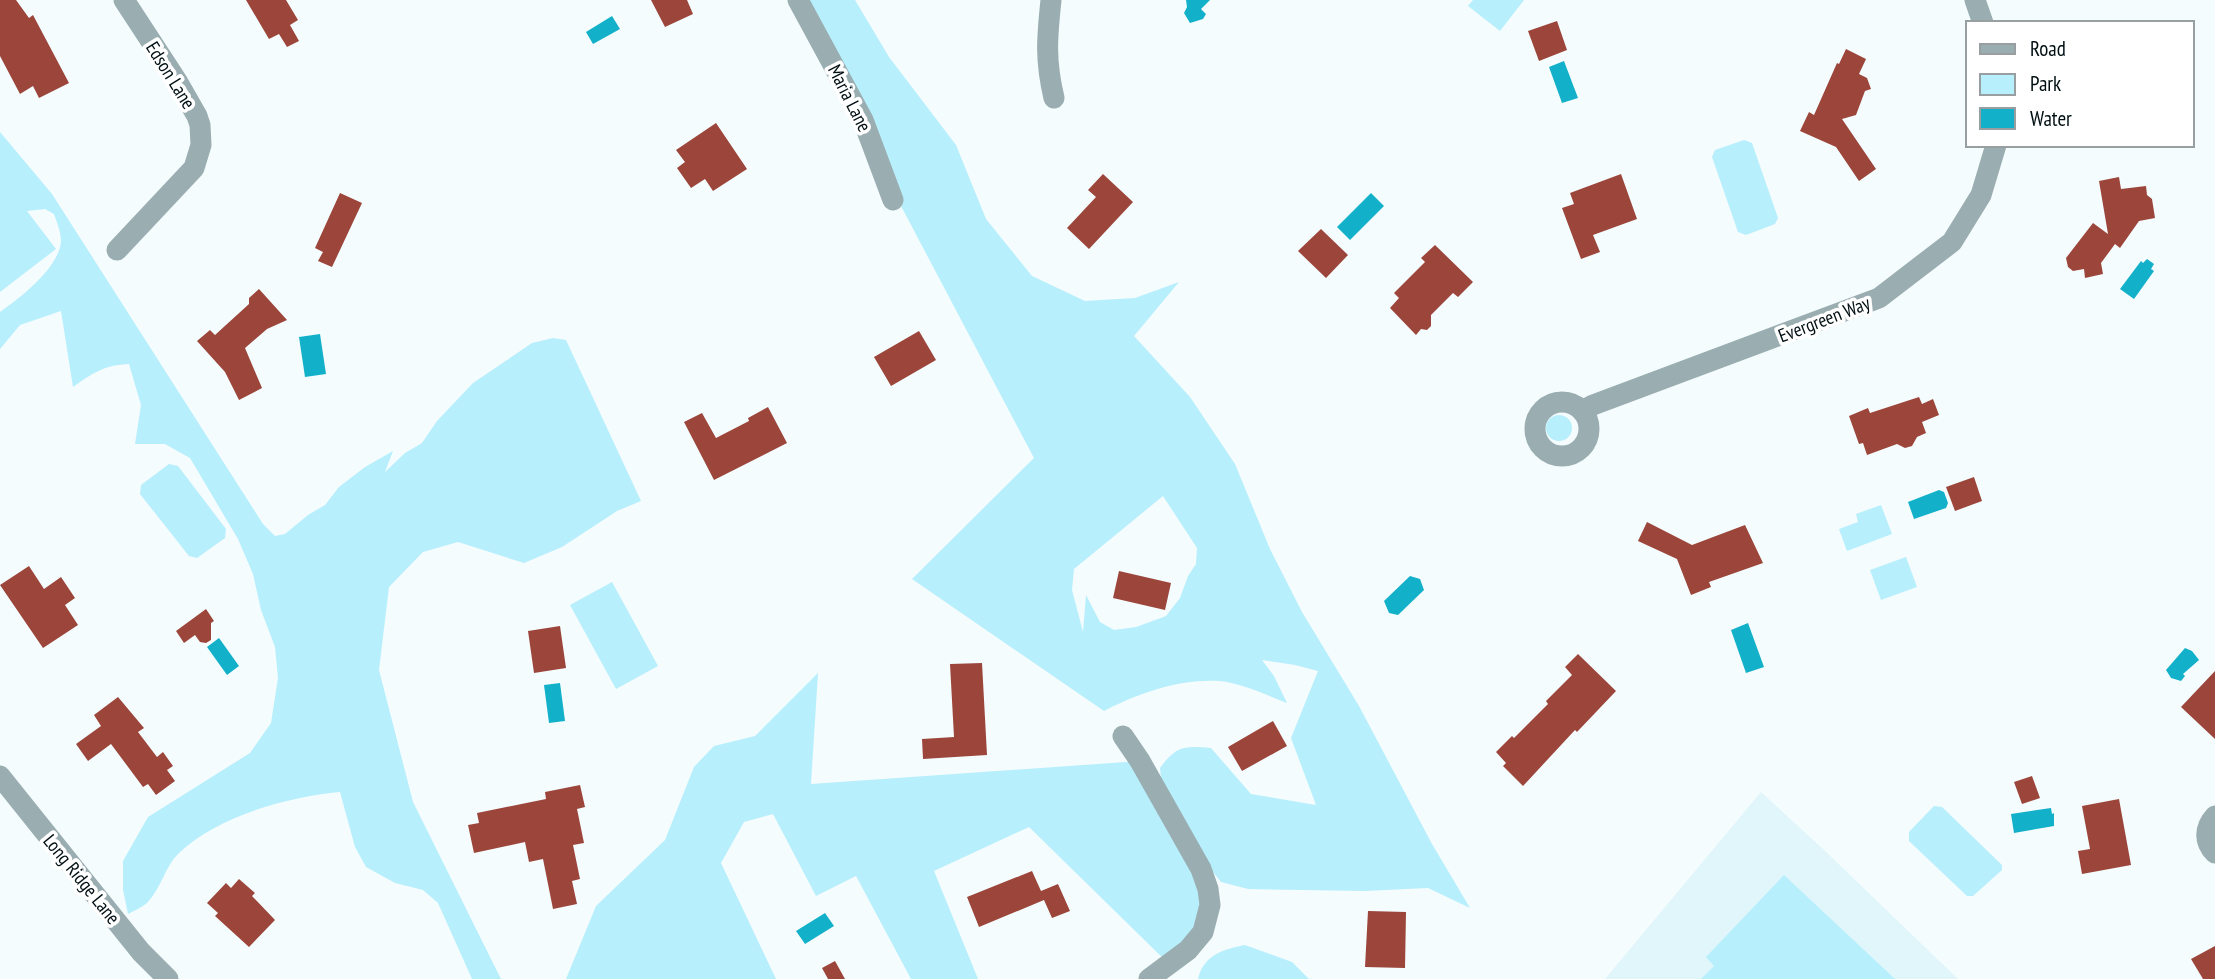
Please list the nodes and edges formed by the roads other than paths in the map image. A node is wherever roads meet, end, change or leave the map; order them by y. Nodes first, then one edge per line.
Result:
1 (124, 0) edge
2 (798, 0) edge
3 (1051, 0) edge
4 (1975, 0) edge
5 (1982, 21) edge
6 (1054, 98) dead end
7 (1995, 147) edge
8 (893, 200) dead end
9 (117, 250) dead end
10 (1582, 411) dead end
11 (1123, 736) dead end
12 (0, 776) edge
13 (2215, 816) edge
14 (2215, 853) edge
15 (167, 979) edge
16 (1149, 979) edge

1 - 9 street, Edson Lane
2 - 8 street, Maria Lane
3 - 6 street
4 - 5 street
7 - 10 street, Evergreen Way
11 - 16 street
12 - 15 street, Long Ridge Lane
13 - 14 street

